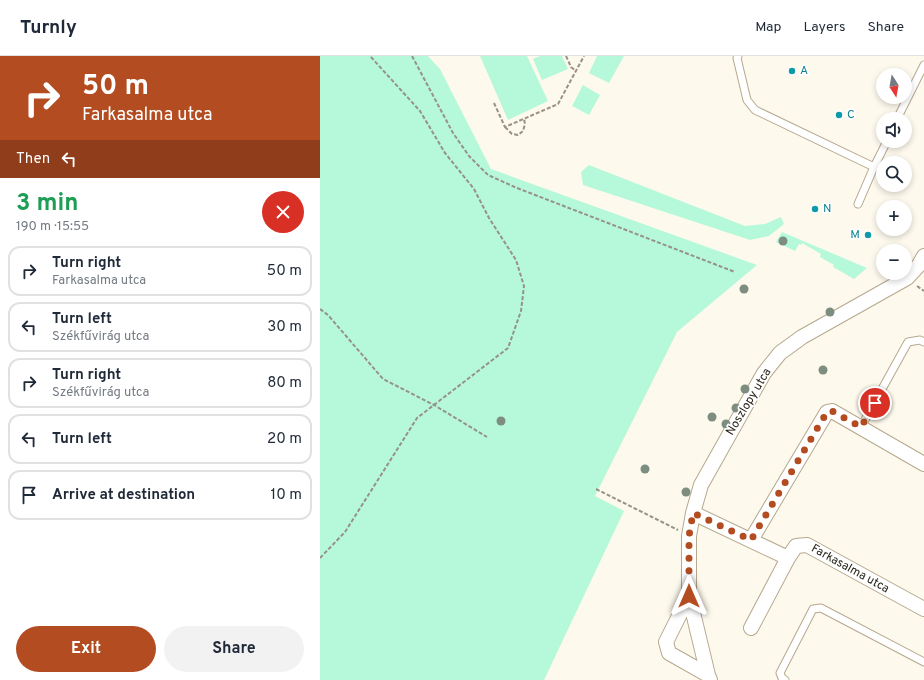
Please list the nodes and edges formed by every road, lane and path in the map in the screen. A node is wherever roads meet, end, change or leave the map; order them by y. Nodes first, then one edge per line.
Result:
1 (370, 56) edge
2 (412, 56) edge
3 (566, 56) edge
4 (584, 56) edge
5 (738, 56) edge
6 (924, 65) edge
7 (576, 72) junction
8 (494, 103) dead end
9 (901, 112) edge
10 (524, 119) junction
11 (505, 127) junction
12 (884, 148) edge
13 (874, 167) junction
14 (858, 204) dead end
15 (924, 256) edge
16 (734, 272) dead end
17 (320, 309) edge
18 (924, 342) edge
19 (434, 406) junction
20 (861, 427) junction
21 (487, 437) dead end
22 (924, 464) edge
23 (596, 489) dead end
24 (693, 513) junction
25 (689, 536) junction
26 (751, 540) junction
27 (320, 558) edge
28 (788, 558) junction
29 (689, 596) junction
30 (924, 609) edge
31 (751, 628) dead end
32 (924, 662) edge
33 (709, 677) edge
34 (785, 680) edge

1 - 19 path
2 - 16 path
3 - 7 path
4 - 7 path
5 - 13 lane
6 - 9 lane
7 - 10 path
8 - 11 path
10 - 11 path
10 - 11 path
12 - 13 lane
13 - 14 lane
15 - 24 street, Noszlopy utca
17 - 19 path
18 - 20 lane
19 - 21 path
19 - 27 path
20 - 22 street
20 - 26 street
23 - 25 path
24 - 25 street, Noszlopy utca
24 - 26 street
25 - 29 street, Noszlopy utca
26 - 28 street
28 - 30 street, Farkasalma utca
28 - 31 street
29 - 33 street, Noszlopy utca
29 - 33 street, Noszlopy utca
32 - 34 lane

